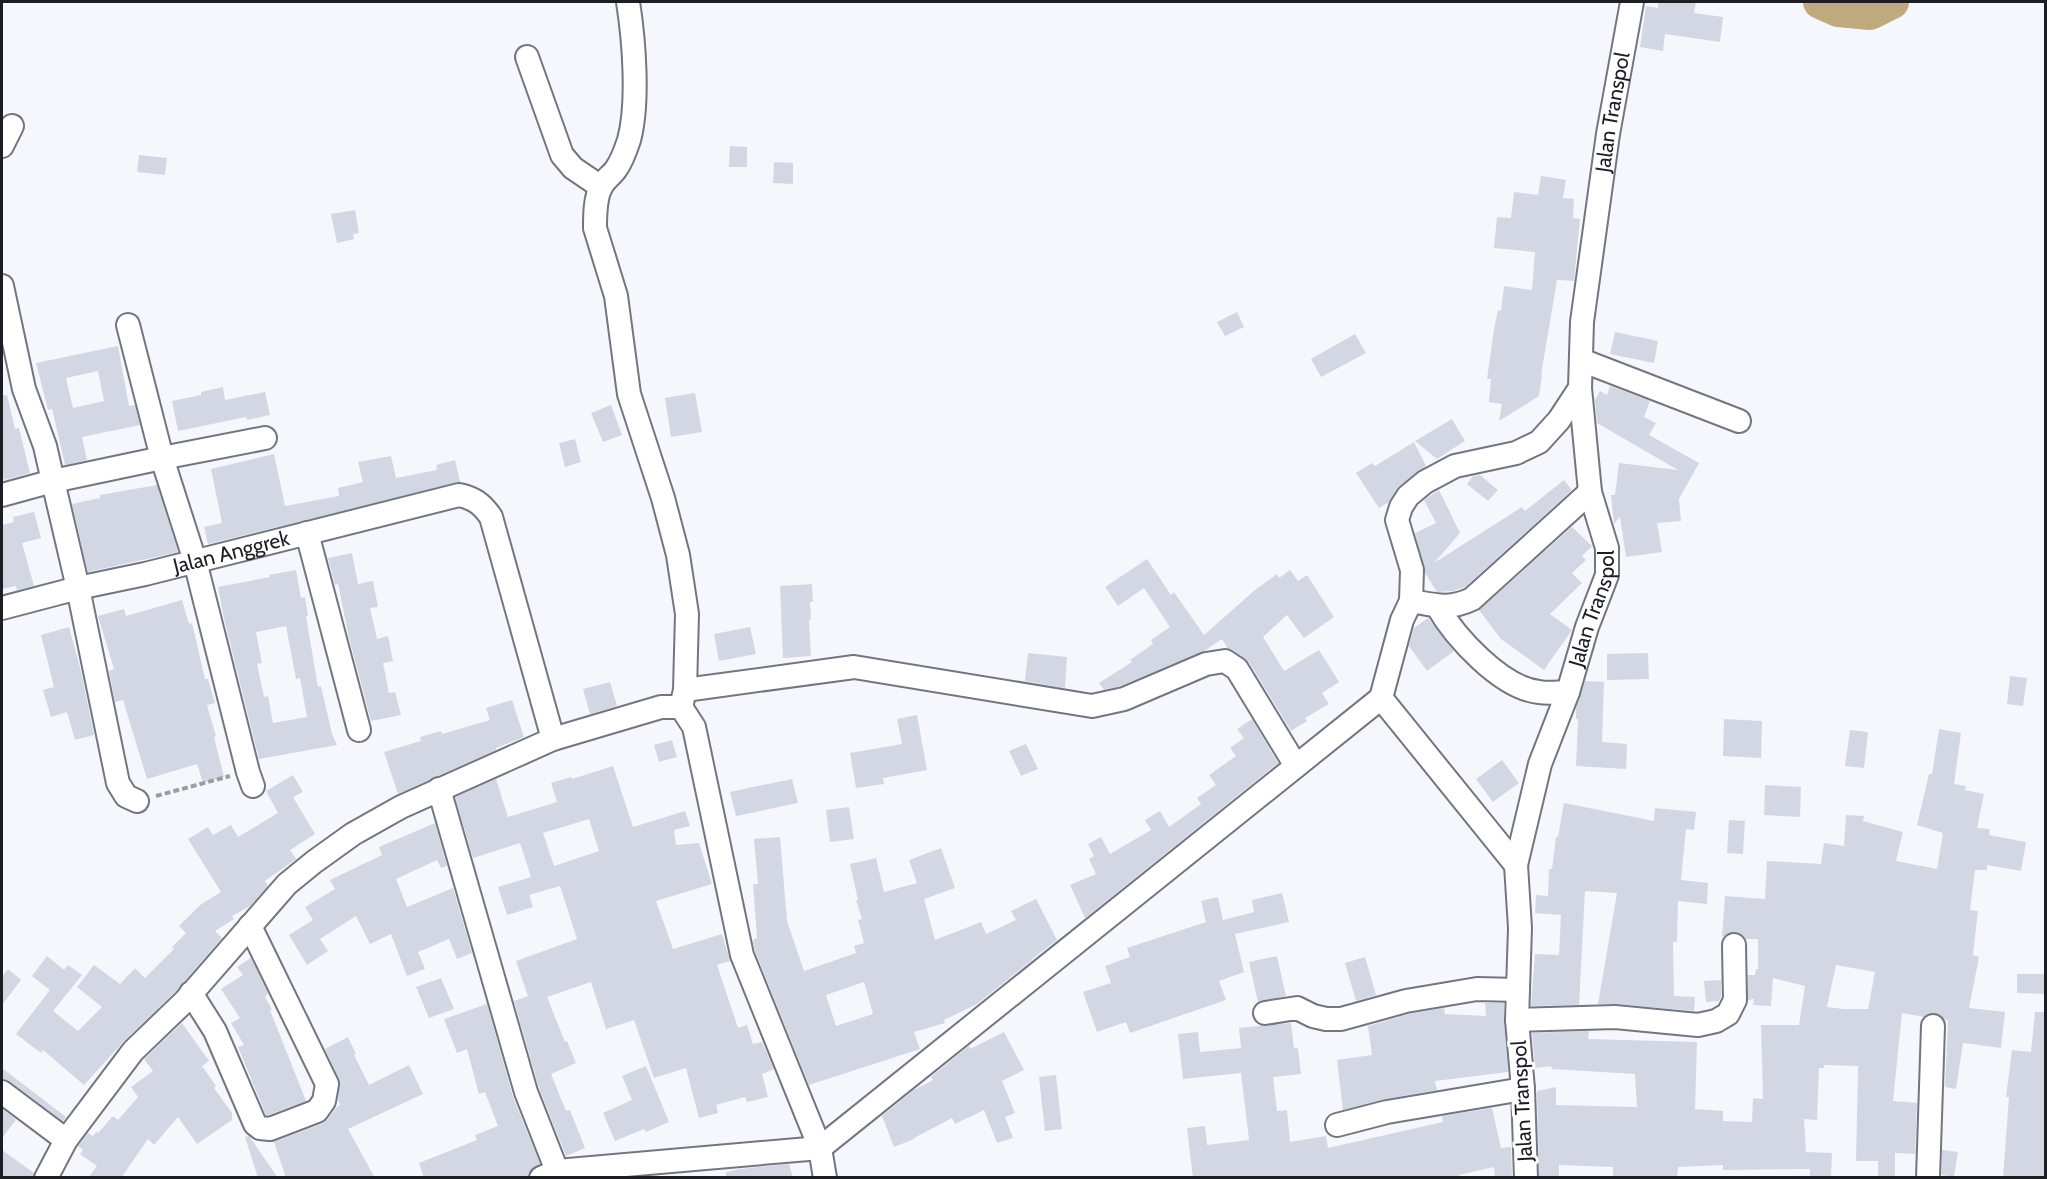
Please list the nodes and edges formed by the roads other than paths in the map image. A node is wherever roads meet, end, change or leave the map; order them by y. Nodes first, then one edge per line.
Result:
1 (628, 2) edge
2 (1632, 2) edge
3 (527, 57) dead end
4 (12, 126) dead end
5 (2, 146) edge
6 (601, 187) junction
7 (2, 286) edge
8 (128, 325) dead end
9 (1581, 360) junction
10 (1580, 388) junction
11 (1739, 421) dead end
12 (266, 438) dead end
13 (162, 458) junction
14 (53, 481) junction
15 (1590, 492) junction
16 (2, 495) edge
17 (307, 533) junction
18 (195, 561) junction
19 (78, 588) junction
20 (1411, 601) junction
21 (1437, 606) junction
22 (2, 608) edge
23 (1568, 692) junction
24 (1381, 698) junction
25 (683, 699) junction
26 (359, 730) dead end
27 (553, 739) junction
28 (1296, 766) junction
29 (250, 779) road end
30 (439, 789) junction
31 (137, 801) road end
32 (1516, 865) junction
33 (250, 926) junction
34 (1734, 945) dead end
35 (1518, 990) junction
36 (191, 993) junction
37 (1266, 1013) dead end
38 (1517, 1020) junction
39 (1933, 1026) dead end
40 (1523, 1089) junction
41 (2, 1092) edge
42 (1337, 1125) dead end
43 (66, 1140) junction
44 (820, 1148) junction
45 (549, 1174) edge
46 (46, 1178) edge
47 (825, 1178) edge
48 (1526, 1178) edge
49 (1928, 1178) edge

1 - 6 street
2 - 9 street, Jalan Transpol
3 - 6 street
4 - 5 street
6 - 25 street
7 - 14 street
8 - 13 street
9 - 10 street, Jalan Transpol
9 - 11 street
10 - 15 street, Jalan Transpol
10 - 20 street
12 - 13 street
13 - 14 street
13 - 18 street
14 - 16 street
14 - 19 street
15 - 21 street
15 - 23 street, Jalan Transpol
17 - 18 street, Jalan Anggrek
17 - 26 street
17 - 27 street, Jalan Anggrek
18 - 19 street, Jalan Anggrek
18 - 29 street
19 - 22 street, Jalan Anggrek
19 - 31 street
20 - 21 street
20 - 24 street
21 - 23 street
23 - 32 street, Jalan Transpol
24 - 28 street
24 - 32 street
25 - 27 street
25 - 28 street
25 - 44 street
27 - 30 street
28 - 44 street
30 - 33 street
30 - 45 street
32 - 35 street, Jalan Transpol
33 - 36 street
33 - 36 street
34 - 38 street
35 - 37 street
35 - 38 street, Jalan Transpol
36 - 43 street
38 - 40 street, Jalan Transpol
39 - 49 street
40 - 42 street
40 - 48 street, Jalan Transpol
41 - 43 street
43 - 46 street
44 - 45 street
44 - 47 street

